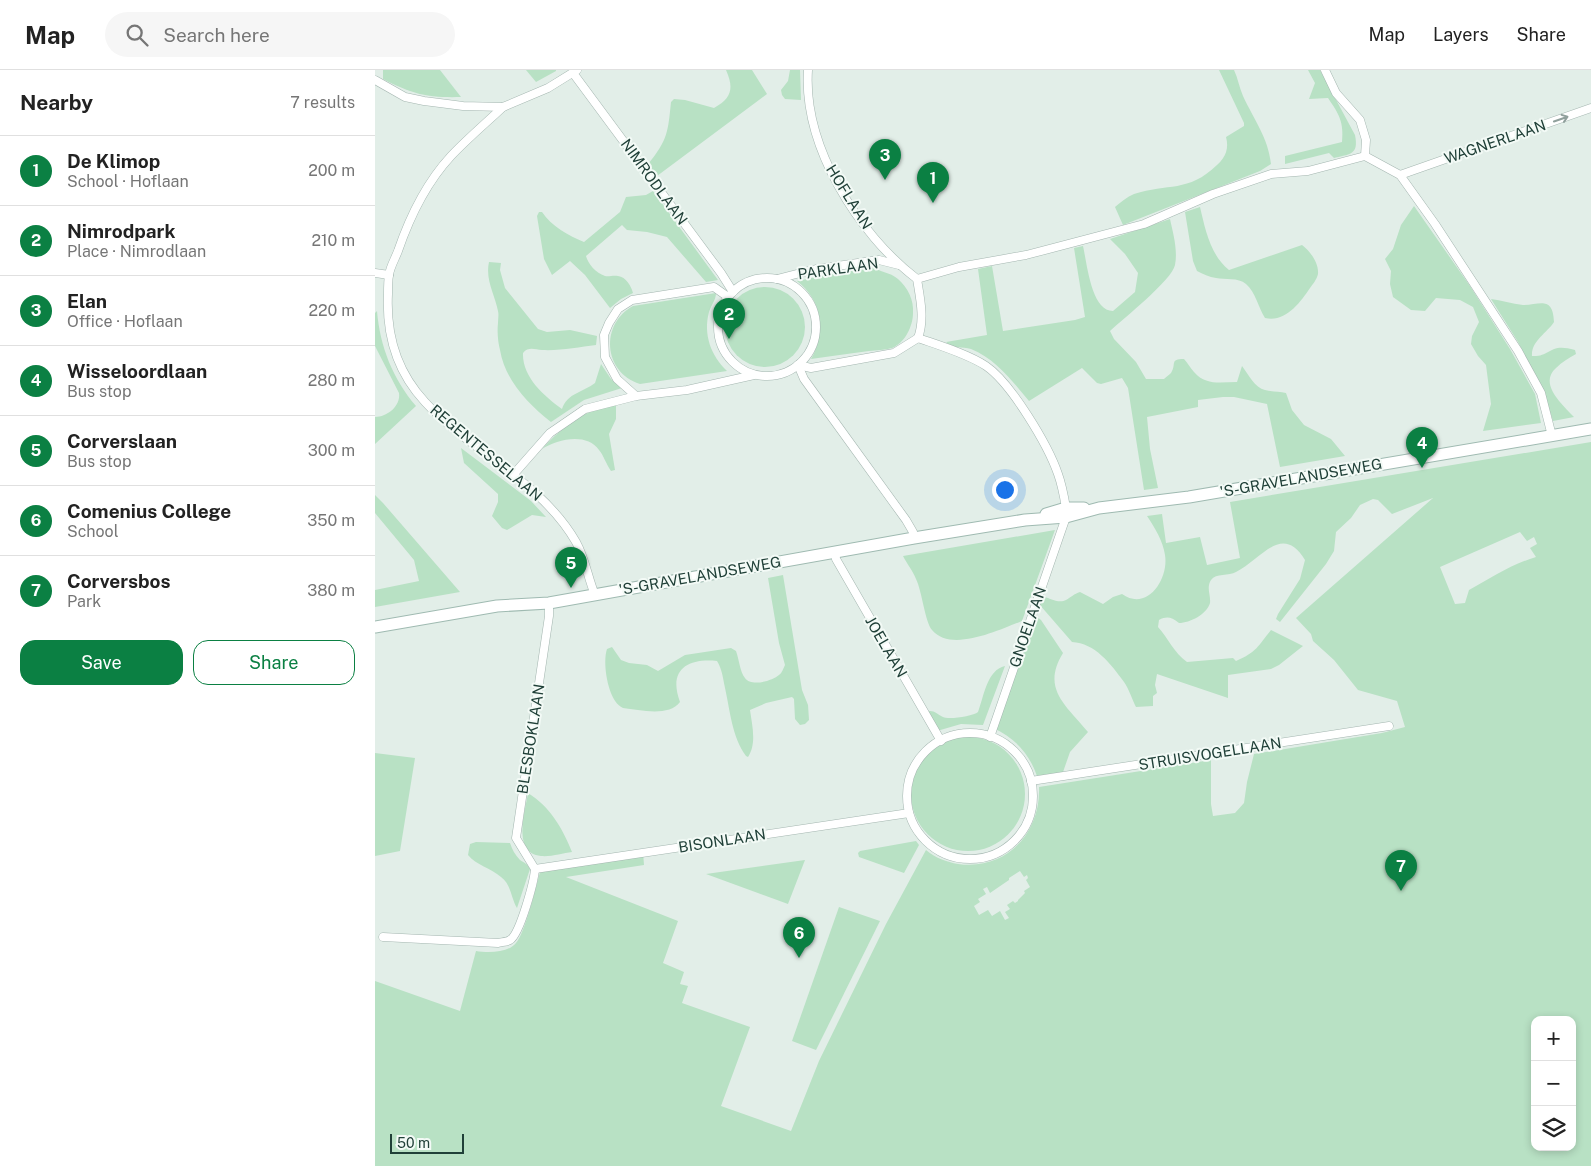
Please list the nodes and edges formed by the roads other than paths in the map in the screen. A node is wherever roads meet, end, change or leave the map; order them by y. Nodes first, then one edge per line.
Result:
1 (808, 70) edge
2 (1325, 70) edge
3 (575, 72) edge
4 (375, 80) edge
5 (503, 107) junction
6 (1591, 108) edge
7 (1365, 156) junction
8 (1399, 175) junction
9 (899, 265) junction
10 (375, 273) edge
11 (389, 275) junction
12 (777, 279) junction
13 (917, 279) junction
14 (730, 294) junction
15 (918, 338) junction
16 (798, 365) junction
17 (754, 374) junction
18 (635, 396) junction
19 (1591, 429) edge
20 (1551, 436) junction
21 (513, 475) junction
22 (1066, 512) junction
23 (914, 538) junction
24 (835, 551) junction
25 (595, 595) junction
26 (549, 603) junction
27 (375, 627) edge
28 (1389, 726) dead end
29 (990, 737) junction
30 (941, 741) junction
31 (1031, 781) junction
32 (909, 813) junction
33 (535, 869) junction
34 (383, 938) dead end

1 - 9 street, HOFLAAN
2 - 7 street
3 - 5 street
3 - 14 street, NIMRODLAAN
4 - 5 street
5 - 11 street, REGENTESSELAAN
8 -> 6 street, WAGNERLAAN
7 - 8 street
7 - 13 street
8 - 20 street
9 - 12 street, PARKLAAN
9 - 13 street, HOFLAAN
10 - 11 street
11 - 21 street, REGENTESSELAAN
12 - 14 street
12 - 16 street
13 - 15 street
14 - 17 street
14 - 18 street
15 - 16 street
15 - 22 street
16 - 17 street
16 - 23 street
17 - 18 street
18 - 21 street
19 - 20 street, 'S-GRAVELANDSEWEG
20 - 22 street, 'S-GRAVELANDSEWEG
21 - 25 street, REGENTESSELAAN
22 - 23 street, 'S-GRAVELANDSEWEG
22 - 29 street, GNOELAAN
23 - 24 street, 'S-GRAVELANDSEWEG
24 - 25 street, 'S-GRAVELANDSEWEG
24 - 30 street, JOELAAN
25 - 26 street, 'S-GRAVELANDSEWEG
26 - 27 street, 'S-GRAVELANDSEWEG
26 - 33 street, BLESBOKLAAN
28 - 31 street, STRUISVOGELLAAN
29 - 30 street
29 - 31 street
30 - 32 street
31 - 32 street
32 - 33 street, BISONLAAN
33 - 34 street

